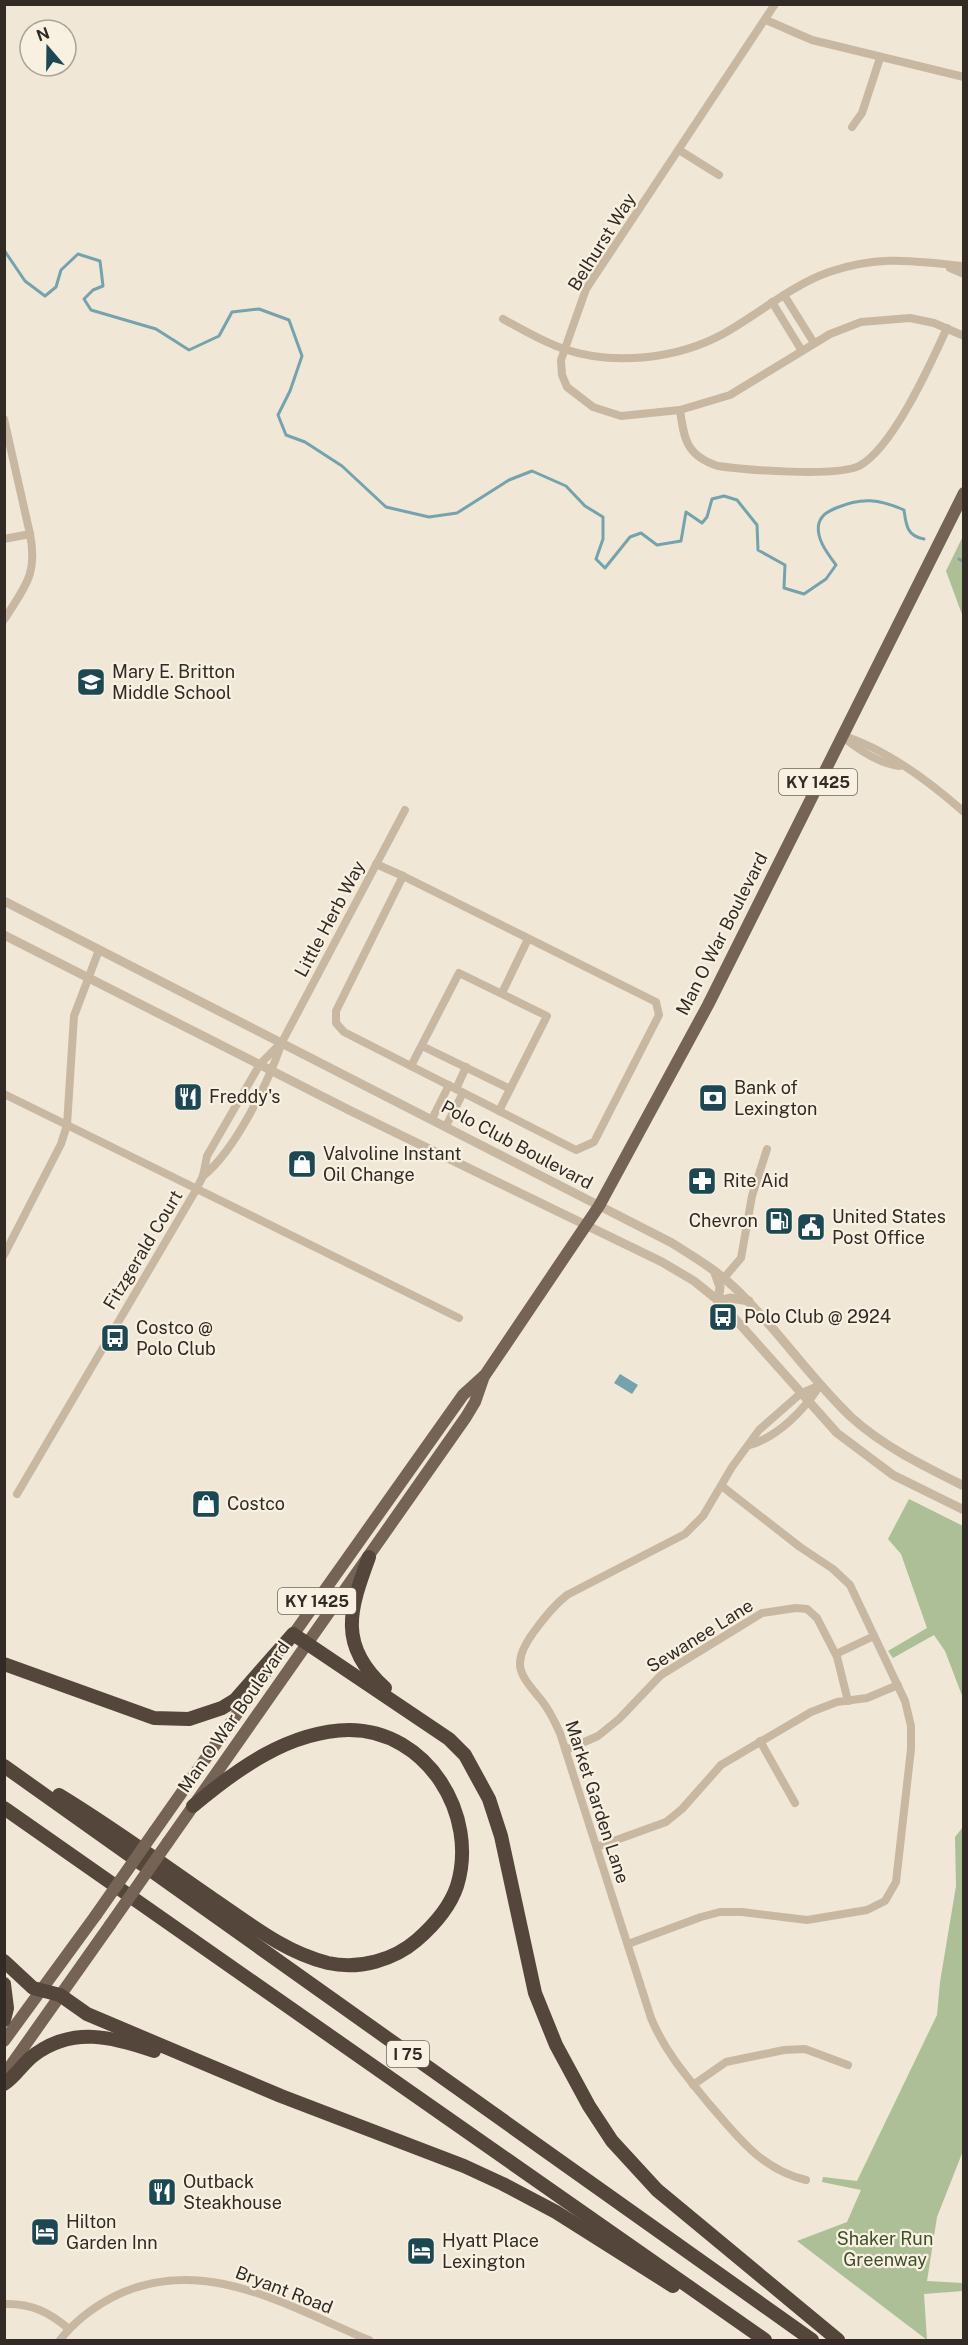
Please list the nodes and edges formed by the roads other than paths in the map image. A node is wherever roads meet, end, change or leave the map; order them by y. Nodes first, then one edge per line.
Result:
1 (775, 4) edge
2 (766, 20) junction
3 (880, 58) junction
4 (963, 77) edge
5 (852, 127) dead end
6 (680, 150) junction
7 (719, 175) dead end
8 (943, 264) junction
9 (963, 266) edge
10 (963, 274) edge
11 (784, 295) junction
12 (772, 303) junction
13 (503, 319) dead end
14 (946, 328) junction
15 (963, 336) edge
16 (814, 343) junction
17 (564, 349) junction
18 (802, 351) junction
19 (681, 410) junction
20 (4, 419) edge
21 (963, 493) edge
22 (30, 534) junction
23 (4, 539) edge
24 (4, 620) edge
25 (841, 735) junction
26 (405, 810) dead end
27 (963, 812) edge
28 (376, 864) junction
29 (403, 876) junction
30 (4, 901) edge
31 (4, 935) edge
32 (528, 939) junction
33 (99, 950) junction
34 (87, 978) junction
35 (502, 993) junction
36 (282, 1042) junction
37 (422, 1046) junction
38 (260, 1064) junction
39 (411, 1066) junction
40 (466, 1067) junction
41 (273, 1071) junction
42 (456, 1089) junction
43 (510, 1089) junction
44 (4, 1094) edge
45 (499, 1111) junction
46 (432, 1119) junction
47 (67, 1125) junction
48 (446, 1126) junction
49 (767, 1149) dead end
50 (203, 1176) junction
51 (195, 1190) junction
52 (599, 1206) junction
53 (588, 1226) junction
54 (4, 1255) edge
55 (713, 1269) junction
56 (724, 1278) junction
57 (718, 1301) junction
58 (749, 1301) junction
59 (459, 1318) dead end
60 (485, 1375) junction
61 (820, 1385) junction
62 (800, 1394) junction
63 (809, 1403) junction
64 (750, 1445) junction
65 (963, 1486) edge
66 (723, 1487) junction
67 (17, 1494) dead end
68 (963, 1510) edge
69 (369, 1557) junction
70 (293, 1634) junction
71 (874, 1636) junction
72 (308, 1642) junction
73 (836, 1654) junction
74 (4, 1664) edge
75 (898, 1685) junction
76 (848, 1701) junction
77 (416, 1716) junction
78 (760, 1741) junction
79 (566, 1750) junction
80 (4, 1764) edge
81 (795, 1803) dead end
82 (193, 1806) junction
83 (4, 1808) edge
84 (597, 1847) junction
85 (628, 1944) junction
86 (4, 1961) edge
87 (4, 1984) edge
88 (42, 1990) junction
89 (60, 1995) junction
90 (4, 2020) edge
91 (4, 2042) edge
92 (848, 2065) dead end
93 (4, 2075) edge
94 (4, 2084) edge
95 (693, 2085) junction
96 (264, 2089) junction
97 (806, 2180) dead end
98 (4, 2304) edge
99 (69, 2329) junction
100 (60, 2340) edge
101 (365, 2340) edge
102 (763, 2340) edge
103 (812, 2340) edge
104 (838, 2340) edge

1 - 2 street, Belhurst Way
2 - 3 street
2 - 6 street, Belhurst Way
3 - 4 street
3 - 5 street
6 - 7 street
6 - 17 street, Belhurst Way
8 - 9 street
8 - 10 street
8 - 11 street
11 - 12 street
11 - 16 street
12 - 17 street
12 - 18 street
13 - 17 street
14 - 15 street, Belhurst Way
14 - 16 street, Belhurst Way
14 - 19 street
16 - 18 street, Belhurst Way
17 - 19 street, Belhurst Way
18 - 19 street, Belhurst Way
20 - 22 street
21 - 25 main road, Man O War Boulevard / KY 1425
22 - 23 street
22 - 24 street
25 - 27 street
25 - 52 main road, Man O War Boulevard / KY 1425
26 - 28 street, Little Herb Way
28 - 29 street
28 - 36 street, Little Herb Way
29 - 32 street
29 - 39 street
30 - 33 street, Polo Club Boulevard
31 - 34 street
32 - 35 street
32 - 45 street
33 - 34 street
33 - 36 street, Polo Club Boulevard
34 - 38 street
34 - 47 street
35 - 37 street
35 - 43 street
36 - 38 street, Fitzgerald Court
36 - 41 street, Fitzgerald Court
36 - 46 street, Polo Club Boulevard
37 - 39 street
37 - 40 street
38 - 41 street
38 - 50 street, Fitzgerald Court
39 - 42 street
40 - 42 street
40 - 43 street
41 - 50 street, Fitzgerald Court
41 - 53 street
42 - 45 street
42 - 46 street
42 - 48 street
43 - 45 street
44 - 47 street
46 - 48 street, Polo Club Boulevard
47 - 51 street
47 - 54 street
48 - 52 street, Polo Club Boulevard
49 - 56 street
50 - 51 street, Fitzgerald Court
51 - 59 street
51 - 67 street, Fitzgerald Court
52 - 53 main road, Man O War Boulevard / KY 1425
52 - 55 street, Polo Club Boulevard
53 - 57 street
53 - 60 main road, Man O War Boulevard / KY 1425
55 - 56 street, Polo Club Boulevard
55 - 57 street
56 - 58 street, Polo Club Boulevard
57 - 58 street
57 - 62 street
58 - 61 street, Polo Club Boulevard
60 - 69 main road, Man O War Boulevard / KY 1425
60 - 70 main road, Man O War Boulevard / KY 1425
61 - 62 street, Market Garden Lane
61 - 63 street, Market Garden Lane
61 - 65 street, Polo Club Boulevard
62 - 63 street
62 - 64 street, Market Garden Lane
63 - 64 street, Market Garden Lane
63 - 68 street
64 - 66 street, Market Garden Lane
66 - 71 street
66 - 79 street, Market Garden Lane
69 - 72 main road, Man O War Boulevard / KY 1425
69 - 77 highway
70 - 72 highway
70 - 74 highway
70 - 88 main road, Man O War Boulevard / KY 1425, bridge
71 - 73 street
71 - 75 street
72 - 77 highway
72 - 82 main road, Man O War Boulevard / KY 1425
73 - 76 street, Sewanee Lane
73 - 79 street, Sewanee Lane
75 - 76 street
75 - 85 street
76 - 78 street
77 - 104 highway
78 - 81 street
78 - 84 street
79 - 84 street, Market Garden Lane
80 - 82 highway
80 - 103 highway, I 75
82 - 89 main road, Man O War Boulevard / KY 1425, bridge
83 - 102 highway, I 75
84 - 85 street, Market Garden Lane
85 - 95 street, Market Garden Lane
86 - 88 highway
87 - 90 highway
88 - 89 highway
88 - 91 main road, Man O War Boulevard / KY 1425
89 - 93 main road, Man O War Boulevard / KY 1425
89 - 96 highway
92 - 95 street
94 - 96 highway
95 - 97 street, Market Garden Lane
96 - 102 highway
98 - 99 street
99 - 100 street, Bryant Road
99 - 101 street, Bryant Road

